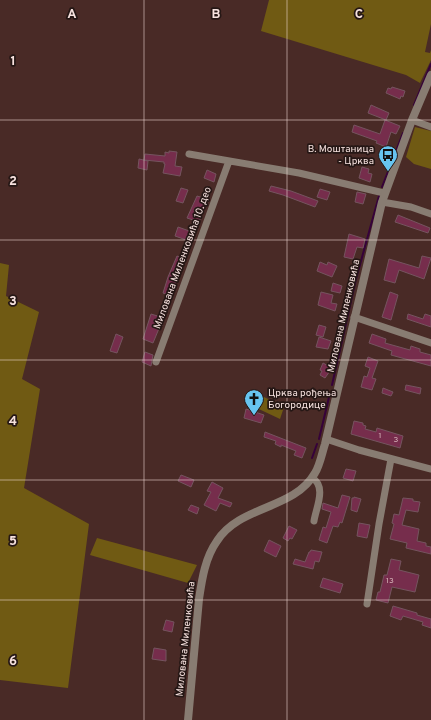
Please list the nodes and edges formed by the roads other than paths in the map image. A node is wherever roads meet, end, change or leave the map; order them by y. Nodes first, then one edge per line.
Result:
1 (431, 75) edge
2 (412, 120) junction
3 (431, 127) edge
4 (189, 154) dead end
5 (229, 161) junction
6 (383, 197) junction
7 (431, 214) edge
8 (354, 317) junction
9 (431, 344) edge
10 (156, 362) dead end
11 (326, 439) junction
12 (391, 459) junction
13 (431, 469) edge
14 (312, 478) junction
15 (314, 521) dead end
16 (367, 604) dead end
17 (188, 720) edge

1 - 2 street, Милована Миленковића
2 - 3 street
2 - 6 street, Милована Миленковића
4 - 5 street
5 - 6 street
5 - 10 street, Милована Миленковића 10. део
6 - 7 street
6 - 8 street, Милована Миленковића
8 - 9 street
8 - 11 street, Милована Миленковића
11 - 12 street
11 - 14 street, Милована Миленковића
12 - 13 street
12 - 16 street
14 - 15 street
14 - 17 street, Милована Миленковића

